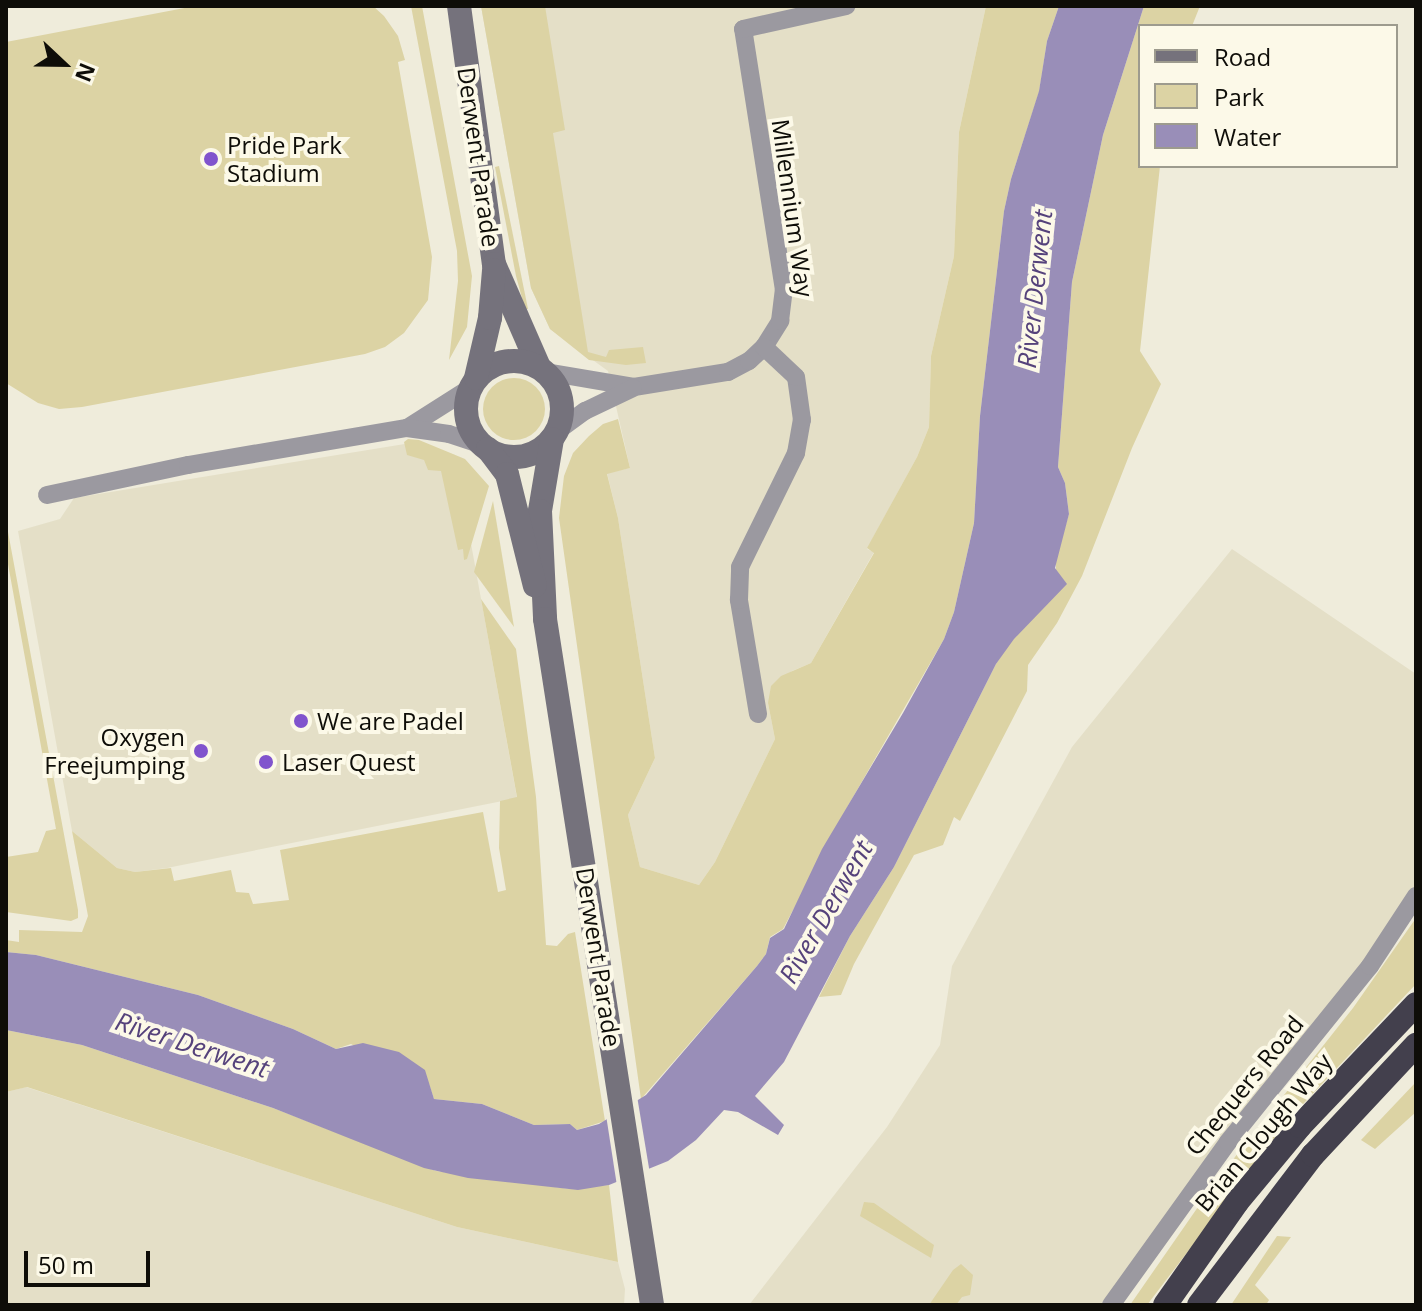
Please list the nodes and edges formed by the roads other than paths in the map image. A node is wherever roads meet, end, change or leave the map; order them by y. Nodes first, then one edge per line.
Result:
1 (448, 6) edge
2 (459, 6) edge
3 (846, 6) edge
4 (463, 51) junction
5 (494, 264) junction
6 (764, 347) junction
7 (542, 370) junction
8 (473, 383) junction
9 (634, 387) junction
10 (407, 428) junction
11 (554, 435) junction
12 (485, 447) junction
13 (47, 495) dead end
14 (545, 619) junction
15 (758, 714) dead end
16 (1416, 896) edge
17 (1416, 1004) edge
18 (1416, 1045) edge
19 (653, 1298) edge
20 (1111, 1305) edge
21 (1165, 1305) edge
22 (1199, 1305) edge

1 - 4 street, Derwent Parade
2 - 4 street, Derwent Parade
3 - 6 street, Millennium Way
4 - 5 street, Derwent Parade
5 - 7 street, Derwent Parade
5 - 8 street, Derwent Parade
6 - 9 street, Millennium Way
6 - 15 street
7 - 8 street
7 - 9 street, Millennium Way
7 - 11 street
8 - 10 street
8 - 12 street
9 - 11 street, Millennium Way
10 - 12 street
10 - 13 street
11 - 12 street
11 - 14 street, Derwent Parade
12 - 14 street, Derwent Parade
14 - 19 street, Derwent Parade
16 - 20 street, Chequers Road
17 - 21 highway, Brian Clough Way
18 - 22 highway

